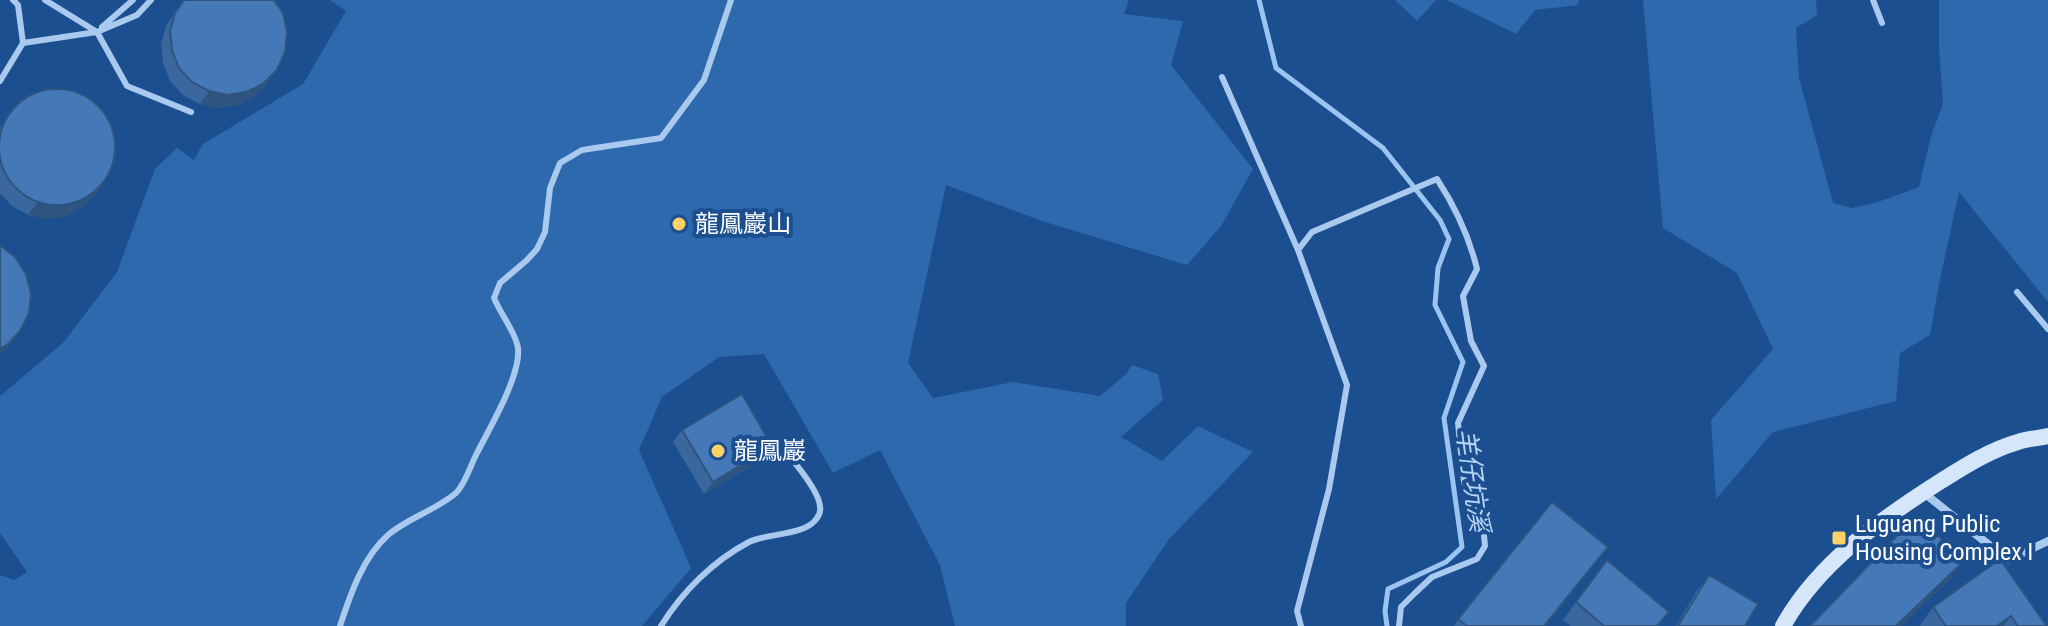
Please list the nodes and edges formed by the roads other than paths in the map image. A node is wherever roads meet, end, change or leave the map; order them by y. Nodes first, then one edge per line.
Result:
1 (13, 0) edge
2 (45, 0) edge
3 (133, 0) edge
4 (151, 0) edge
5 (731, 0) edge
6 (1873, 0) edge
7 (1882, 23) dead end
8 (97, 32) junction
9 (23, 43) junction
10 (1222, 77) dead end
11 (0, 81) edge
12 (191, 112) dead end
13 (1298, 250) junction
14 (2017, 292) dead end
15 (2048, 329) edge
16 (2048, 436) edge
17 (776, 442) dead end
18 (1924, 492) junction
19 (2048, 541) edge
20 (340, 626) edge
21 (661, 626) edge
22 (1301, 626) edge
23 (1399, 626) edge
24 (1783, 626) edge

1 - 9 lane
2 - 8 lane
3 - 8 lane
4 - 8 lane
5 - 20 lane
6 - 7 lane
8 - 9 lane
8 - 12 lane
9 - 11 lane
10 - 13 lane
13 - 22 lane
13 - 23 lane
14 - 15 lane
16 - 18 main road
17 - 21 lane
18 - 19 street
18 - 24 main road

